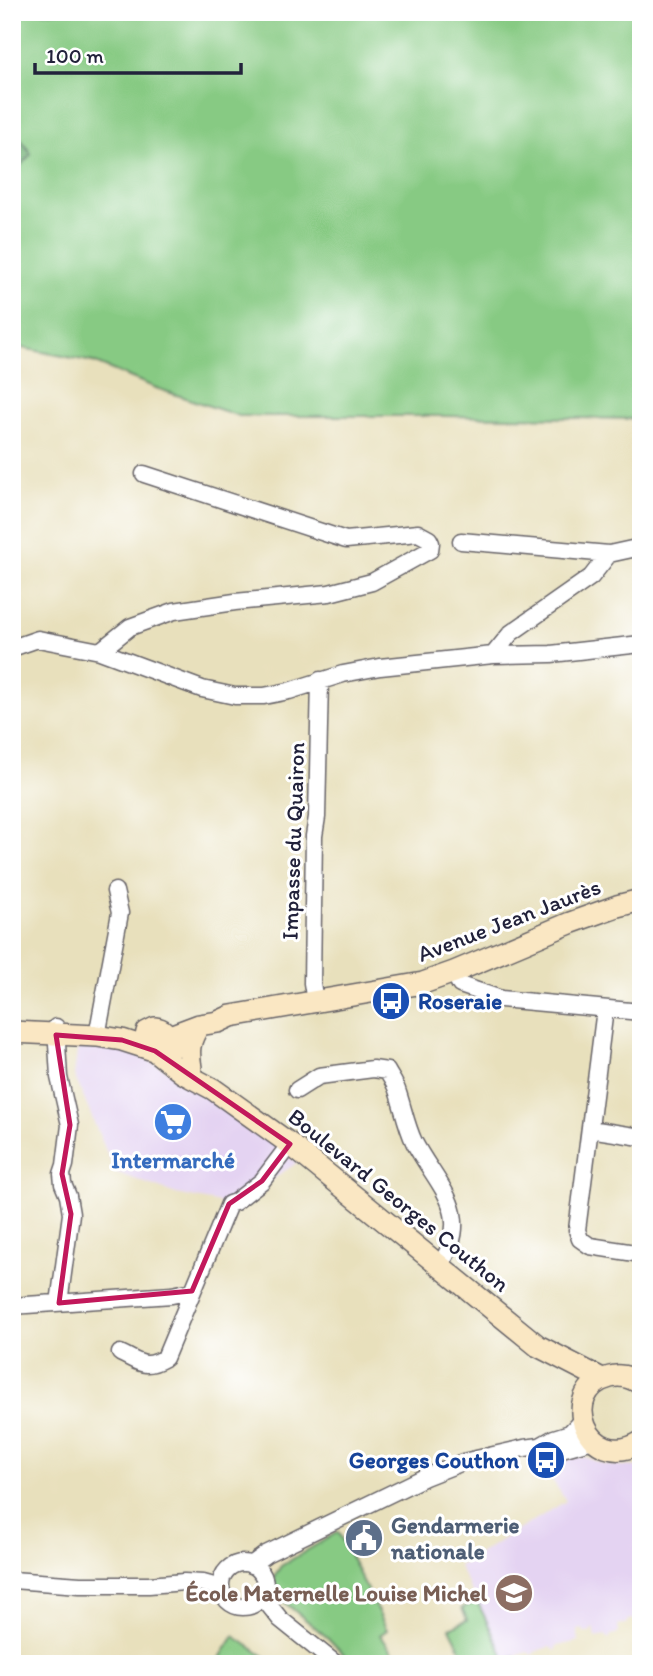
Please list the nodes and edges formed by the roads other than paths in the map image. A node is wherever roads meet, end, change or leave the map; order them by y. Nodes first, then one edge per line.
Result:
1 (144, 474) dead end
2 (461, 541) dead end
3 (641, 547) edge
4 (609, 554) junction
5 (641, 644) edge
6 (12, 648) edge
7 (100, 651) junction
8 (493, 655) junction
9 (320, 680) junction
10 (115, 891) dead end
11 (641, 900) edge
12 (454, 972) junction
13 (314, 1002) junction
14 (605, 1009) junction
15 (641, 1012) edge
16 (231, 1016) junction
17 (12, 1024) edge
18 (199, 1026) junction
19 (56, 1031) junction
20 (12, 1032) edge
21 (97, 1032) junction
22 (158, 1040) junction
23 (191, 1068) junction
24 (213, 1089) junction
25 (297, 1090) dead end
26 (590, 1129) junction
27 (641, 1137) edge
28 (289, 1144) junction
29 (641, 1254) edge
30 (440, 1265) junction
31 (192, 1292) junction
32 (59, 1303) junction
33 (12, 1306) edge
34 (120, 1353) dead end
35 (550, 1354) junction
36 (602, 1379) junction
37 (641, 1384) edge
38 (585, 1396) junction
39 (582, 1420) junction
40 (593, 1440) junction
41 (540, 1446) junction
42 (638, 1447) edge
43 (288, 1544) junction
44 (251, 1565) junction
45 (228, 1569) junction
46 (12, 1580) edge
47 (184, 1582) junction
48 (263, 1585) junction
49 (221, 1588) junction
50 (248, 1606) junction
51 (280, 1619) junction
52 (336, 1664) edge

1 - 7 street
2 - 4 street
3 - 4 street
4 - 8 street
5 - 8 street
6 - 7 street
7 - 9 street
8 - 9 street
9 - 13 street, Impasse du Quairon
10 - 21 street
11 - 12 main road, Avenue Jean Jaurès
12 - 13 main road, Avenue Jean Jaurès
12 - 14 street
13 - 16 main road, Avenue Jean Jaurès
14 - 15 street
14 - 26 street
16 - 18 main road, Avenue Jean Jaurès
16 - 22 main road, Avenue Jean Jaurès
17 - 19 main road, Avenue Jean Jaurès
18 - 22 main road, Avenue Jean Jaurès
18 - 23 main road
19 - 20 main road, Avenue Jean Jaurès
19 - 21 main road, Avenue Jean Jaurès
19 - 32 street
21 - 22 main road, Avenue Jean Jaurès
22 - 23 main road, Boulevard Georges Couthon
22 - 24 main road, Boulevard Georges Couthon
23 - 24 main road, Boulevard Georges Couthon
24 - 28 main road, Boulevard Georges Couthon
25 - 30 street
26 - 27 street
26 - 29 street
28 - 30 main road, Boulevard Georges Couthon
28 - 31 street
30 - 35 main road, Boulevard Georges Couthon
31 - 32 street
31 - 34 street
32 - 33 street
35 - 36 main road, Boulevard Georges Couthon
35 - 38 main road, Boulevard Georges Couthon
36 - 37 main road
36 - 38 main road
38 - 39 main road
39 - 40 main road
39 - 41 street
40 - 41 street
40 - 42 main road
41 - 43 street
43 - 44 street
43 - 48 street
44 - 45 street
44 - 48 street
45 - 47 street
45 - 49 street
46 - 47 street
47 - 49 street
48 - 50 street
48 - 51 street
49 - 50 street
50 - 51 street
51 - 52 street

